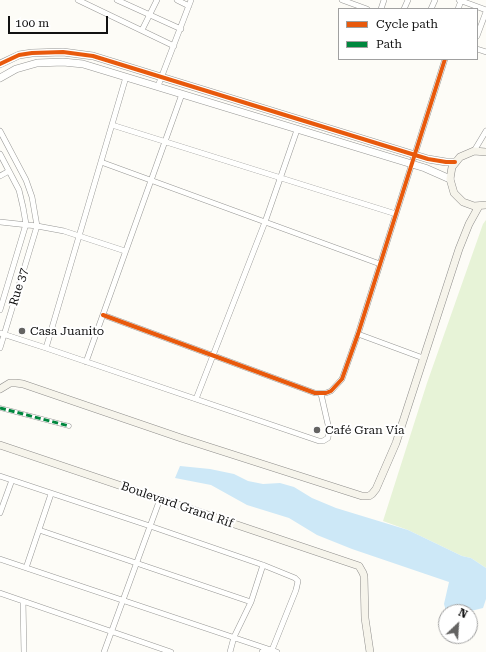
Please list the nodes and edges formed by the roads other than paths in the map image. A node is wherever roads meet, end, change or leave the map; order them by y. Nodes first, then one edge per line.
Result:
1 (78, 0) edge
2 (117, 0) edge
3 (157, 0) edge
4 (177, 0) edge
5 (192, 0) edge
6 (342, 0) edge
7 (460, 0) edge
8 (478, 0) edge
9 (352, 2) edge
10 (189, 6) junction
11 (476, 6) junction
12 (365, 8) edge
13 (486, 11) edge
14 (150, 15) junction
15 (181, 29) junction
16 (142, 30) junction
17 (478, 33) edge
18 (174, 46) junction
19 (445, 60) edge
20 (1, 63) edge
21 (162, 76) junction
22 (126, 77) junction
23 (0, 78) edge
24 (158, 86) junction
25 (182, 94) junction
26 (112, 125) junction
27 (298, 130) junction
28 (0, 131) edge
29 (486, 131) edge
30 (166, 142) junction
31 (474, 151) junction
32 (486, 152) edge
33 (0, 154) edge
34 (414, 154) junction
35 (100, 162) junction
36 (455, 162) junction
37 (412, 164) junction
38 (9, 171) junction
39 (0, 176) edge
40 (280, 178) junction
41 (450, 179) junction
42 (152, 182) junction
43 (482, 205) edge
44 (396, 214) junction
45 (0, 222) edge
46 (265, 222) junction
47 (26, 224) junction
48 (37, 226) junction
49 (79, 235) junction
50 (125, 251) junction
51 (380, 264) junction
52 (0, 310) edge
53 (102, 315) junction
54 (2, 334) edge
55 (358, 334) junction
56 (0, 348) edge
57 (46, 348) junction
58 (213, 356) junction
59 (423, 358) junction
60 (86, 362) junction
61 (0, 389) edge
62 (321, 394) junction
63 (196, 399) junction
64 (0, 408) edge
65 (69, 426) dead end
66 (0, 445) edge
67 (0, 476) edge
68 (12, 480) junction
69 (51, 494) junction
70 (160, 499) junction
71 (0, 513) edge
72 (150, 526) junction
73 (39, 530) junction
74 (0, 559) edge
75 (136, 563) junction
76 (263, 565) junction
77 (26, 568) junction
78 (0, 593) edge
79 (122, 600) junction
80 (23, 602) junction
81 (251, 602) junction
82 (111, 631) junction
83 (234, 637) junction
84 (275, 651) edge
85 (24, 652) edge
86 (104, 652) edge
87 (171, 652) edge
88 (230, 652) edge
89 (262, 652) edge
90 (370, 652) edge

1 - 16 street
2 - 14 street
3 - 14 street
4 - 10 street
5 - 10 street
6 - 9 street
7 - 11 street
8 - 11 street
9 - 12 street
10 - 15 street
11 - 13 street
13 - 17 street
14 - 15 street
14 - 16 street
15 - 18 street
16 - 18 street
18 - 21 street
19 - 34 street
20 - 21 street
21 - 24 street
21 - 34 street
22 - 23 street
22 - 24 street
22 - 26 street
24 - 25 street
25 - 27 street
25 - 30 street
26 - 30 street
26 - 35 street
27 - 37 street
27 - 40 street
28 - 48 street
29 - 31 street
30 - 40 street
30 - 42 street
31 - 32 main road
31 - 36 main road
33 - 38 street
34 - 36 street
34 - 37 street
35 - 42 street
35 - 49 street
36 - 41 main road
37 - 41 street
37 - 44 street
38 - 39 street
38 - 47 street
40 - 44 street
40 - 46 street
41 - 43 main road
42 - 46 street
42 - 50 street
43 - 59 main road
44 - 51 street
45 - 47 street
46 - 51 street
46 - 58 street
47 - 48 street
47 - 52 street, Rue 37
48 - 49 street
48 - 54 street, Rue 37
49 - 50 street
49 - 57 street
50 - 53 street
51 - 55 street
53 - 58 street
53 - 60 street
54 - 56 street, Rue 37
54 - 57 street
55 - 59 street
55 - 62 street
57 - 60 street
58 - 62 street
58 - 63 street
59 - 61 main road
60 - 63 street
62 - 63 street
64 - 65 street
66 - 70 main road, Boulevard Grand Rif
67 - 68 street
68 - 69 street
68 - 71 street
69 - 72 street
69 - 73 street
70 - 72 street
70 - 90 main road, Boulevard Grand Rif
72 - 75 street
72 - 76 street
73 - 75 street
73 - 77 street
74 - 77 street
75 - 79 street
75 - 81 street
76 - 81 street
76 - 84 street
77 - 79 street
78 - 80 street
79 - 82 street
79 - 83 street
80 - 82 street
80 - 85 street
81 - 83 street
82 - 86 street
82 - 87 street
83 - 84 street
83 - 88 street
84 - 89 street

